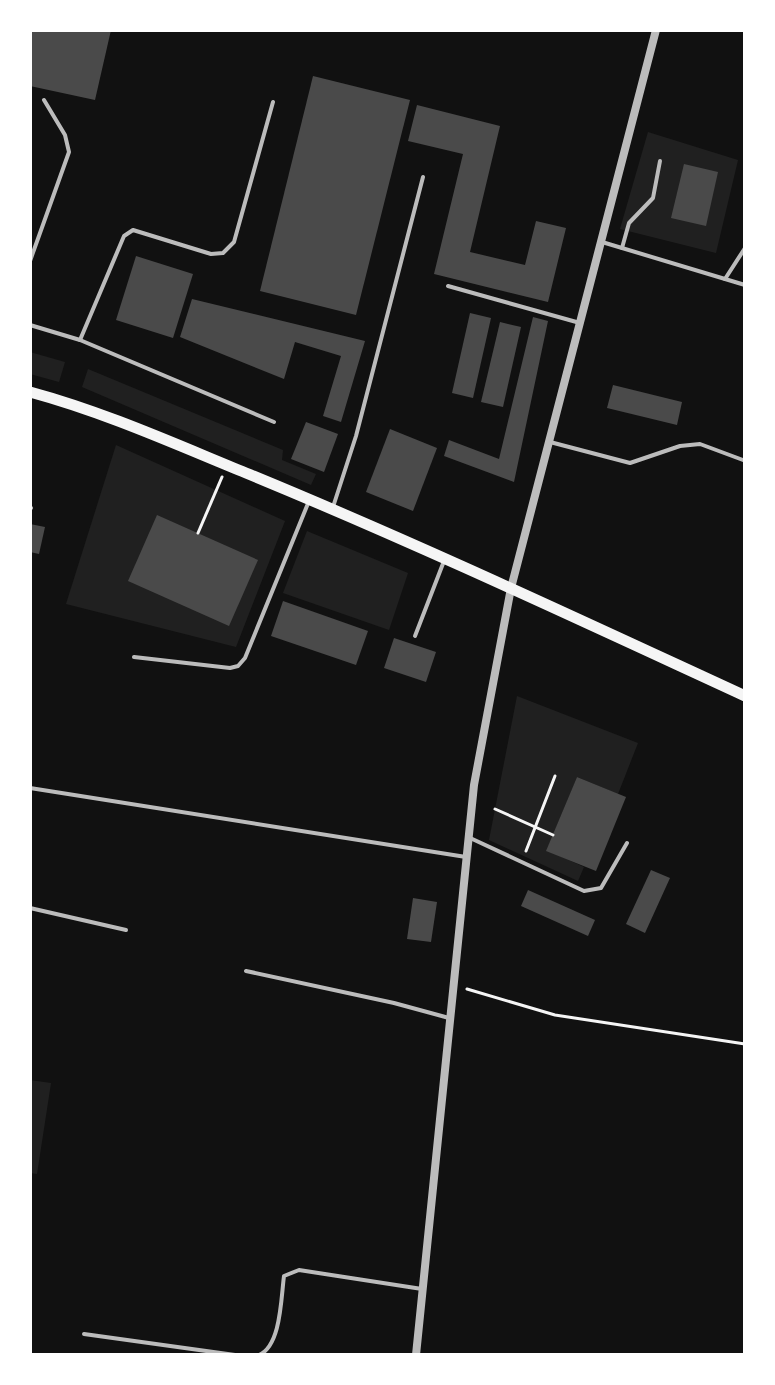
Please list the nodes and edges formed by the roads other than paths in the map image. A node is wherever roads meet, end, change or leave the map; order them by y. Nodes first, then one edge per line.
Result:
1 (656, 30) edge
2 (44, 100) dead end
3 (273, 102) dead end
4 (660, 161) dead end
5 (423, 177) dead end
6 (602, 242) junction
7 (622, 248) junction
8 (745, 248) edge
9 (30, 261) edge
10 (725, 279) junction
11 (745, 285) edge
12 (448, 286) dead end
13 (580, 323) junction
14 (30, 325) edge
15 (80, 340) junction
16 (30, 392) edge
17 (274, 422) dead end
18 (550, 442) junction
19 (743, 460) dead end
20 (309, 499) junction
21 (332, 510) junction
22 (445, 559) junction
23 (511, 588) junction
24 (415, 636) dead end
25 (134, 657) dead end
26 (745, 696) edge
27 (30, 788) edge
28 (467, 837) junction
29 (627, 843) dead end
30 (466, 857) junction
31 (30, 908) edge
32 (126, 930) dead end
33 (246, 971) dead end
34 (449, 1018) junction
35 (422, 1289) junction
36 (84, 1334) dead end
37 (235, 1355) edge
38 (259, 1355) edge
39 (416, 1355) edge

1 - 6 street
2 - 9 lane
3 - 15 lane
4 - 7 lane
5 - 21 lane
6 - 7 lane
6 - 13 street
7 - 10 lane
8 - 10 lane
10 - 11 lane
12 - 13 lane
13 - 18 street
14 - 15 lane
15 - 17 lane
16 - 20 main road
18 - 19 lane
18 - 23 street
20 - 21 main road
20 - 25 lane
21 - 22 main road
22 - 23 main road
22 - 24 lane
23 - 26 main road
23 - 28 street
27 - 30 lane
28 - 29 lane
28 - 30 street
30 - 34 street
31 - 32 lane
33 - 34 lane
34 - 35 street
35 - 38 lane
35 - 39 street
36 - 37 lane

